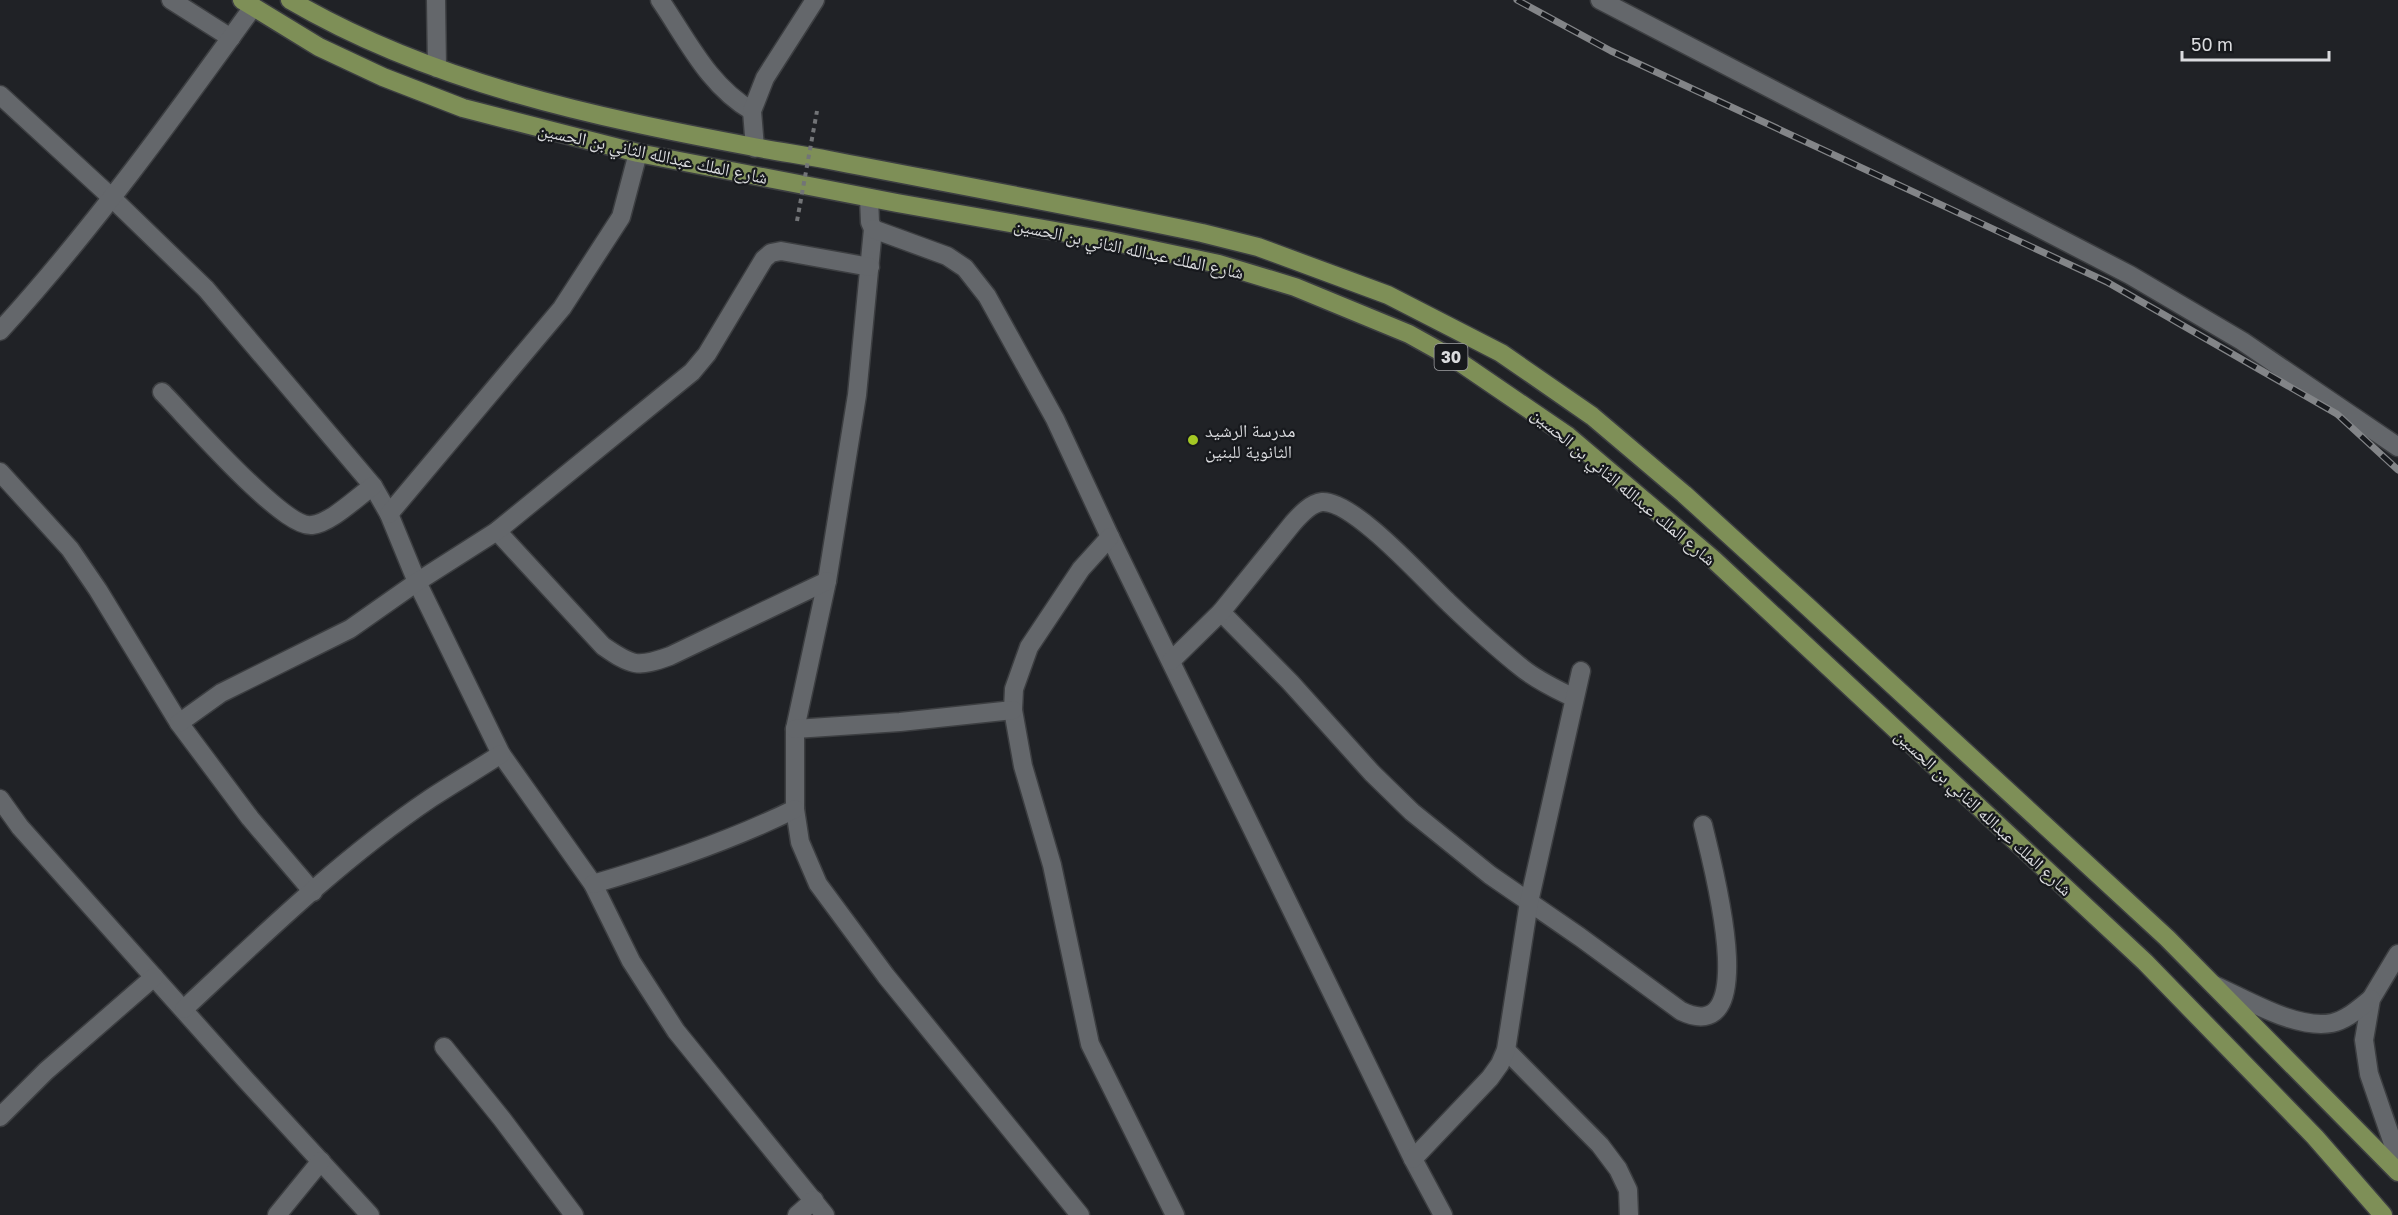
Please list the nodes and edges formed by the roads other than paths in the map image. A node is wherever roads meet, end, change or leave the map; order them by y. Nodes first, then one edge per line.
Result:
1 (171, 0) edge
2 (290, 0) edge
3 (436, 0) edge
4 (660, 0) edge
5 (815, 0) edge
6 (1600, 0) edge
7 (248, 4) edge
8 (231, 38) junction
9 (437, 68) junction
10 (0, 95) edge
11 (752, 111) junction
12 (755, 148) junction
13 (638, 153) junction
14 (111, 197) junction
15 (869, 198) junction
16 (873, 229) junction
17 (870, 267) junction
18 (0, 331) edge
19 (162, 392) dead end
20 (2398, 447) edge
21 (0, 472) edge
22 (373, 486) junction
23 (389, 514) junction
24 (497, 531) junction
25 (1110, 537) junction
26 (1732, 538) junction
27 (1713, 559) junction
28 (827, 581) junction
29 (417, 582) junction
30 (1221, 612) junction
31 (1171, 661) junction
32 (1581, 670) dead end
33 (1574, 698) junction
34 (1013, 710) junction
35 (178, 723) junction
36 (795, 729) junction
37 (501, 754) junction
38 (0, 799) edge
39 (795, 809) junction
40 (1703, 825) dead end
41 (593, 884) junction
42 (313, 892) junction
43 (1529, 902) junction
44 (2167, 938) junction
45 (2398, 954) edge
46 (2145, 962) junction
47 (154, 977) junction
48 (2213, 984) junction
49 (2371, 999) junction
50 (184, 1009) junction
51 (444, 1047) dead end
52 (1506, 1050) junction
53 (4, 1106) edge
54 (2398, 1158) edge
55 (1413, 1159) junction
56 (321, 1161) junction
57 (2398, 1172) edge
58 (814, 1200) junction
59 (277, 1215) edge
60 (370, 1215) edge
61 (574, 1215) edge
62 (797, 1215) edge
63 (825, 1215) edge
64 (1080, 1215) edge
65 (1175, 1215) edge
66 (1443, 1215) edge
67 (1629, 1215) edge
68 (2383, 1215) edge

1 - 8 street
2 - 9 main road, شارع الملك عبدالله الثاني بن الحسين / 30
3 - 9 street
4 - 11 street
5 - 11 street
6 - 20 street
7 - 8 street
7 - 13 main road, شارع الملك عبدالله الثاني بن الحسين / 30
8 - 14 street
9 - 12 main road, شارع الملك عبدالله الثاني بن الحسين / 30
10 - 14 street
11 - 12 street
12 - 26 main road, شارع الملك عبدالله الثاني بن الحسين / 30
13 - 15 main road, شارع الملك عبدالله الثاني بن الحسين / 30
13 - 23 street
14 - 18 street
14 - 22 street
15 - 16 street
15 - 27 main road, شارع الملك عبدالله الثاني بن الحسين / 30
16 - 17 street
16 - 25 street
17 - 24 street
17 - 28 street
19 - 22 street
21 - 35 street
22 - 23 street
23 - 29 street
24 - 28 street
24 - 29 street
25 - 31 street
25 - 34 street
26 - 27 main road
26 - 44 main road, شارع الملك عبدالله الثاني بن الحسين / 30
27 - 46 main road, شارع الملك عبدالله الثاني بن الحسين / 30
28 - 36 street
29 - 35 street
29 - 37 street
30 - 31 street
30 - 33 street
30 - 43 street
31 - 55 street
32 - 33 street
33 - 43 street
34 - 36 street
34 - 65 street
35 - 42 street
36 - 39 street
37 - 41 street
37 - 42 street
38 - 47 street
39 - 41 street
39 - 64 street
40 - 43 street
41 - 58 street
42 - 50 street
43 - 52 street
44 - 46 main road
44 - 48 main road, شارع الملك عبدالله الثاني بن الحسين / 30
45 - 49 street
46 - 68 main road, شارع الملك عبدالله الثاني بن الحسين / 30
47 - 50 street
47 - 53 street
48 - 49 street
48 - 57 main road, شارع الملك عبدالله الثاني بن الحسين / 30
49 - 54 street
50 - 56 street
51 - 61 street
52 - 55 street
52 - 67 street
55 - 66 street
56 - 59 street
56 - 60 street
58 - 62 street
58 - 63 street

